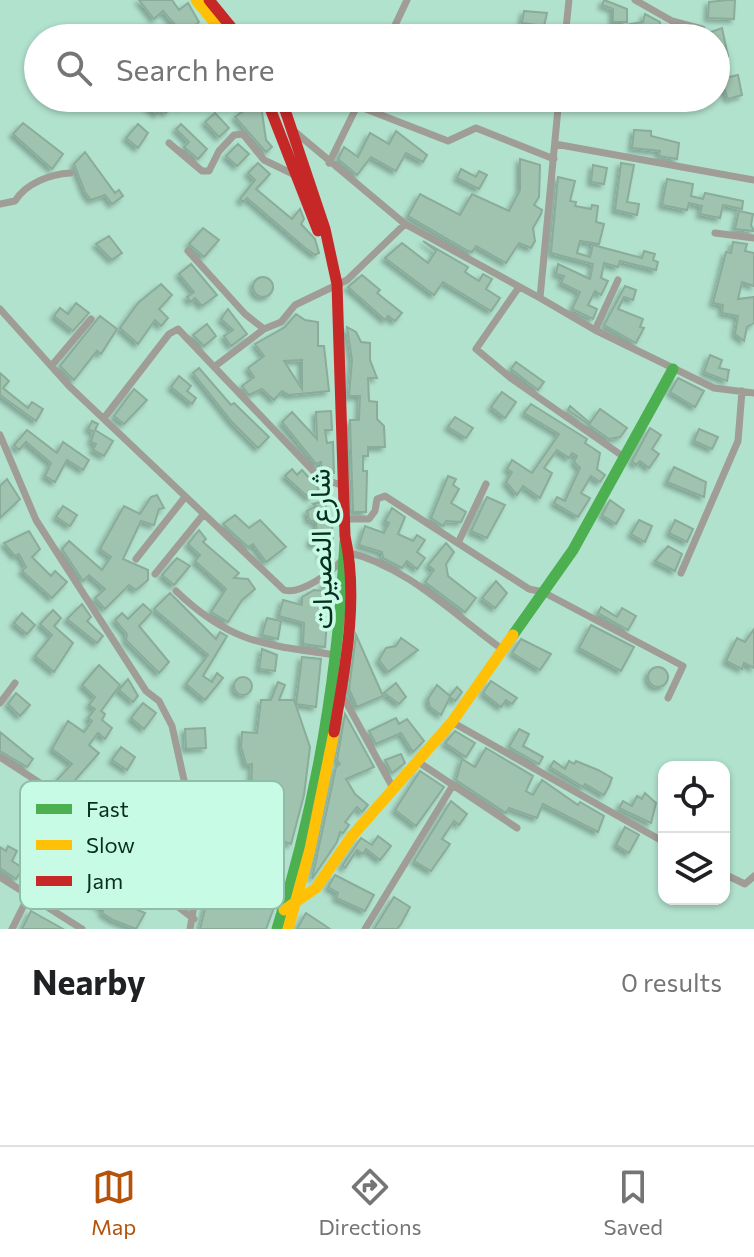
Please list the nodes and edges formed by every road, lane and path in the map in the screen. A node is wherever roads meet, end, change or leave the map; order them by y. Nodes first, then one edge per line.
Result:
1 (196, 0) edge
2 (209, 0) edge
3 (407, 0) edge
4 (569, 0) edge
5 (635, 0) edge
6 (216, 24) edge
7 (229, 24) edge
8 (396, 24) edge
9 (566, 24) edge
10 (683, 24) edge
11 (272, 112) edge
12 (286, 112) edge
13 (355, 112) edge
14 (383, 112) edge
15 (558, 112) edge
16 (292, 130) junction
17 (169, 143) dead end
18 (555, 144) junction
19 (554, 159) junction
20 (329, 163) junction
21 (70, 173) dead end
22 (297, 176) junction
23 (754, 180) edge
24 (0, 204) edge
25 (405, 224) junction
26 (715, 233) dead end
27 (754, 238) edge
28 (188, 251) dead end
29 (331, 258) junction
30 (618, 280) dead end
31 (337, 284) junction
32 (519, 287) junction
33 (540, 298) junction
34 (0, 309) edge
35 (91, 319) dead end
36 (264, 329) junction
37 (595, 330) junction
38 (53, 364) junction
39 (214, 367) junction
40 (673, 369) junction
41 (742, 391) junction
42 (754, 393) edge
43 (104, 418) junction
44 (0, 435) edge
45 (624, 457) junction
46 (486, 484) dead end
47 (344, 486) junction
48 (185, 497) junction
49 (203, 515) junction
50 (345, 519) junction
51 (458, 543) junction
52 (345, 555) junction
53 (136, 559) dead end
54 (681, 573) dead end
55 (155, 574) dead end
56 (176, 591) dead end
57 (543, 592) junction
58 (502, 649) junction
59 (336, 655) junction
60 (15, 683) dead end
61 (334, 698) junction
62 (668, 698) dead end
63 (0, 703) edge
64 (452, 722) junction
65 (0, 757) edge
66 (417, 761) junction
67 (37, 781) edge
68 (184, 781) edge
69 (453, 785) junction
70 (393, 788) junction
71 (517, 828) dead end
72 (658, 839) edge
73 (754, 876) edge
74 (0, 877) edge
75 (730, 877) edge
76 (20, 889) edge
77 (297, 904) junction
78 (22, 909) edge
79 (51, 909) edge
80 (181, 909) edge
81 (195, 909) edge
82 (284, 910) junction
83 (194, 919) junction
84 (12, 929) edge
85 (82, 929) edge
86 (190, 929) edge
87 (277, 929) edge
88 (288, 929) edge
89 (365, 929) edge

1 - 6 main road
2 - 7 main road
3 - 8 street
4 - 9 street
5 - 10 street
11 - 22 main road, شارع النصيرات
12 - 16 main road, شارع النصيرات
13 - 20 street
14 - 19 street
15 - 18 street
16 - 20 street
16 - 29 main road, شارع النصيرات
17 - 22 street
18 - 19 street
18 - 23 street
19 - 33 street
20 - 25 street
21 - 24 street
22 - 29 main road, شارع النصيرات
25 - 31 street
25 - 32 street
26 - 27 street
28 - 36 street
29 - 31 main road, شارع النصيرات
30 - 37 street
31 - 36 street
31 - 47 main road, شارع النصيرات
32 - 33 street
32 - 45 street
33 - 37 street
34 - 38 street
35 - 38 street
36 - 39 street
37 - 40 street
38 - 43 street
39 - 43 street
39 - 47 street
40 - 41 street
40 - 45 main road
41 - 42 street
41 - 54 street
43 - 48 street
44 - 68 street
45 - 57 main road
46 - 51 street
47 - 50 main road, شارع النصيرات
48 - 49 street
48 - 53 street
49 - 52 street
49 - 55 street
50 - 51 street
50 - 52 main road, شارع النصيرات
51 - 57 street
52 - 58 street
52 - 59 main road
52 - 61 main road, شارع النصيرات
56 - 59 street
57 - 58 main road
57 - 62 street
58 - 64 main road
59 - 61 main road
60 - 63 street
61 - 70 street
61 - 77 main road, شارع النصيرات
61 - 82 main road
64 - 66 main road
64 - 72 street
65 - 67 street
66 - 69 street
66 - 70 main road
69 - 71 street
69 - 89 street
70 - 77 main road
73 - 75 street
74 - 76 street
77 - 82 main road
77 - 88 main road, شارع النصيرات
78 - 84 street
79 - 85 street
80 - 83 street
81 - 83 street
82 - 87 main road
83 - 86 street

